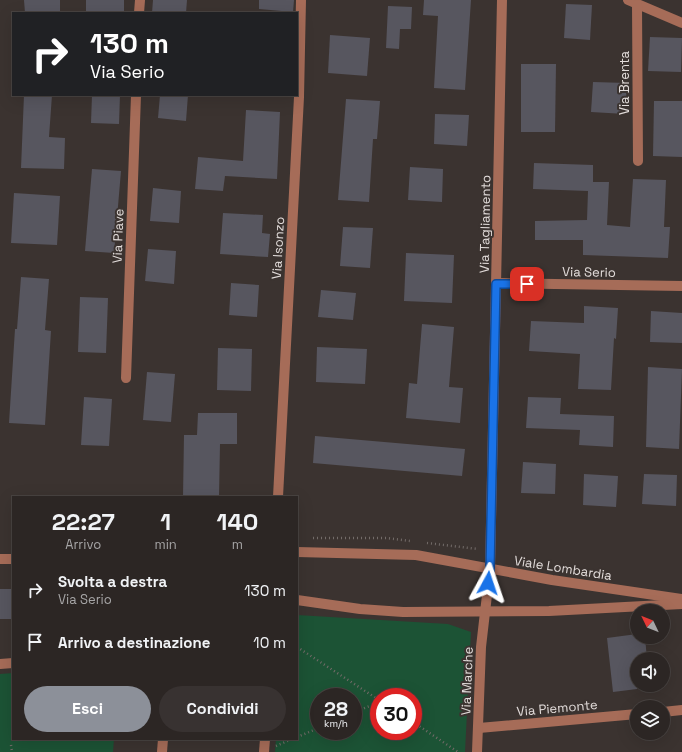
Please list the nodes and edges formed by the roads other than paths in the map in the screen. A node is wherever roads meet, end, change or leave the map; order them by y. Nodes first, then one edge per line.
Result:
1 (140, 0) edge
2 (301, 0) edge
3 (502, 0) edge
4 (628, 0) edge
5 (637, 5) junction
6 (140, 12) edge
7 (682, 23) edge
8 (136, 96) edge
9 (638, 161) dead end
10 (496, 284) junction
11 (682, 286) edge
12 (126, 378) dead end
13 (278, 496) edge
14 (298, 552) edge
15 (0, 559) edge
16 (12, 559) edge
17 (490, 569) junction
18 (682, 599) edge
19 (298, 600) edge
20 (682, 604) edge
21 (485, 611) junction
22 (12, 663) edge
23 (0, 664) edge
24 (682, 710) edge
25 (670, 711) edge
26 (630, 715) edge
27 (479, 728) junction
28 (163, 740) edge
29 (265, 740) edge
30 (267, 750) edge
31 (162, 752) edge
32 (477, 752) edge

1 - 6 street
2 - 13 street, Via Isonzo
3 - 10 street, Via Tagliamento
4 - 5 street
5 - 7 street
5 - 9 street, Via Brenta
8 - 12 street, Via Piave
10 - 11 street, Via Serio
10 - 17 street, Via Tagliamento
14 - 17 street, Viale Lombardia
15 - 16 street
17 - 18 street, Viale Lombardia
17 - 21 street, Via Tagliamento
19 - 21 street
20 - 21 street
21 - 27 street, Via Marche
22 - 23 street
24 - 25 street
26 - 27 street, Via Piemonte
27 - 32 street, Via Marche
28 - 31 street
29 - 30 street

